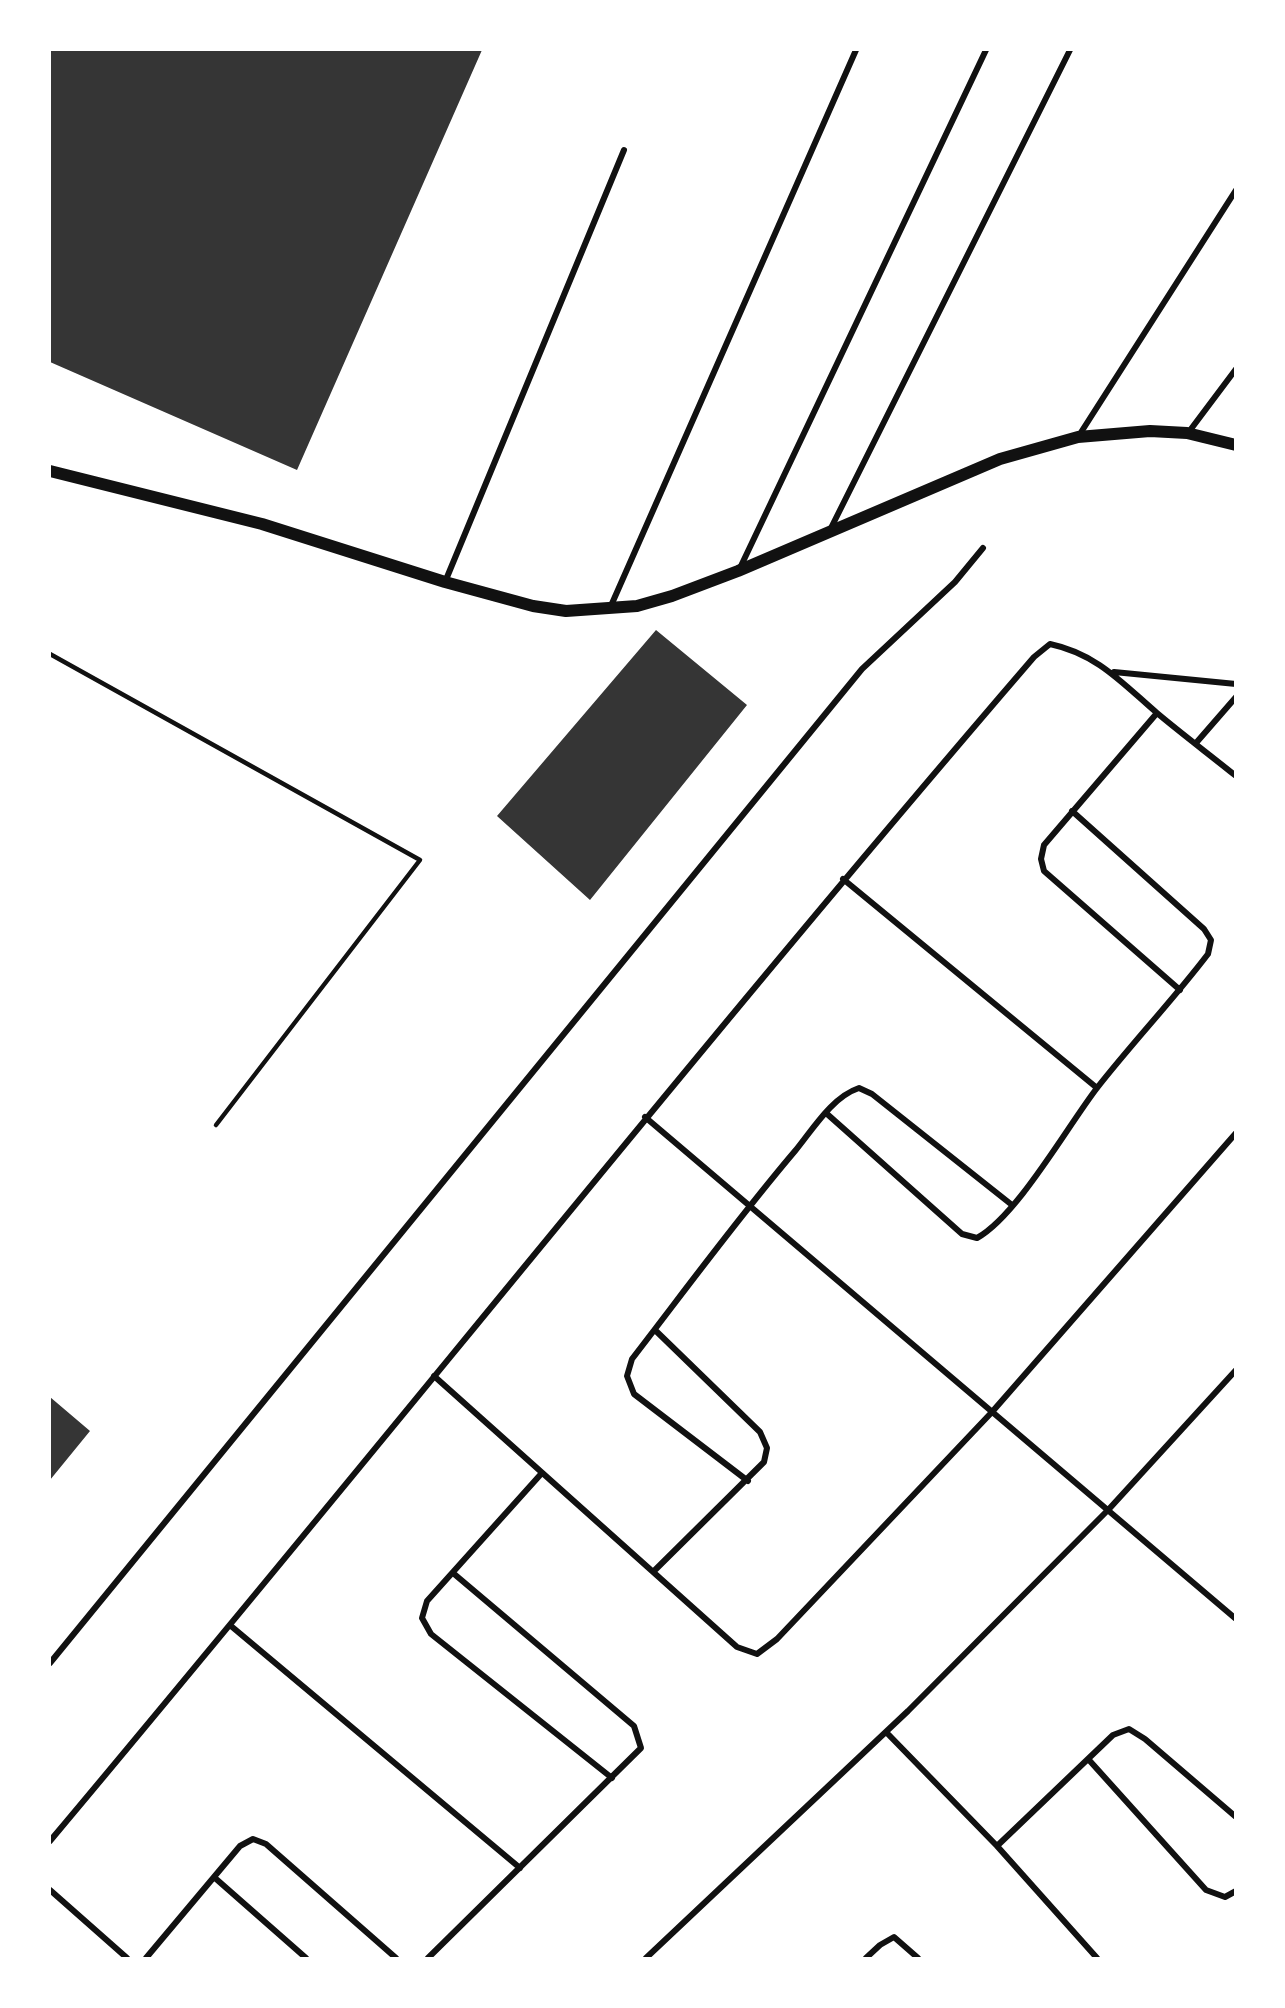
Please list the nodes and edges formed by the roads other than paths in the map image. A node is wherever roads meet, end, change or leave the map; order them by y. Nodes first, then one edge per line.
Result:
1 (856, 50) edge
2 (986, 50) edge
3 (1070, 50) edge
4 (624, 150) dead end
5 (1236, 190) edge
6 (1236, 369) edge
7 (1187, 433) junction
8 (1078, 437) junction
9 (1236, 445) edge
10 (50, 471) edge
11 (830, 532) junction
12 (983, 548) dead end
13 (738, 571) junction
14 (445, 582) junction
15 (610, 608) junction
16 (50, 654) edge
17 (1112, 671) junction
18 (1236, 684) edge
19 (1236, 697) edge
20 (1157, 713) junction
21 (1196, 743) junction
22 (1236, 776) edge
23 (1072, 811) junction
24 (843, 879) junction
25 (1180, 990) junction
26 (1097, 1088) junction
27 (826, 1113) junction
28 (645, 1117) junction
29 (216, 1125) dead end
30 (1236, 1133) edge
31 (1012, 1205) junction
32 (748, 1206) junction
33 (655, 1330) junction
34 (1236, 1370) edge
35 (434, 1376) junction
36 (992, 1412) junction
37 (541, 1474) junction
38 (748, 1481) junction
39 (1109, 1509) junction
40 (654, 1571) junction
41 (453, 1574) junction
42 (1236, 1619) edge
43 (231, 1626) junction
44 (50, 1663) edge
45 (886, 1732) junction
46 (1089, 1760) junction
47 (612, 1778) junction
48 (1236, 1817) edge
49 (50, 1841) edge
50 (997, 1846) junction
51 (520, 1868) junction
52 (215, 1878) junction
53 (50, 1890) edge
54 (1236, 1891) edge
55 (127, 1959) edge
56 (146, 1959) edge
57 (306, 1959) edge
58 (396, 1959) edge
59 (428, 1959) edge
60 (646, 1959) edge
61 (866, 1959) edge
62 (918, 1959) edge
63 (1097, 1959) edge

1 - 15 street
2 - 13 street
3 - 11 street
4 - 14 street
5 - 8 street
6 - 7 street
7 - 8 main road
7 - 9 main road
8 - 11 main road
10 - 14 main road
11 - 13 main road
12 - 44 street
13 - 15 main road
14 - 15 main road
16 - 29 lane
17 - 18 street
17 - 20 street
17 - 24 street
19 - 21 street
20 - 21 street
20 - 23 street
21 - 22 street
23 - 25 street
23 - 25 street
24 - 26 street
24 - 28 street
25 - 26 street
26 - 31 street
27 - 31 street
27 - 31 street
27 - 32 street
28 - 32 street
28 - 35 street
30 - 36 street
32 - 33 street
32 - 36 street
33 - 38 street
33 - 38 street
34 - 39 street
35 - 37 street
35 - 43 street
36 - 39 street
36 - 40 street
37 - 40 street
37 - 41 street
38 - 40 street
39 - 42 street
39 - 45 street
41 - 47 street
41 - 47 street
43 - 49 street
43 - 51 street
45 - 50 street
45 - 60 street
46 - 48 street
46 - 50 street
46 - 54 street
47 - 51 street
50 - 63 street
51 - 59 street
52 - 56 street
52 - 57 street
52 - 58 street
53 - 55 street
61 - 62 street

